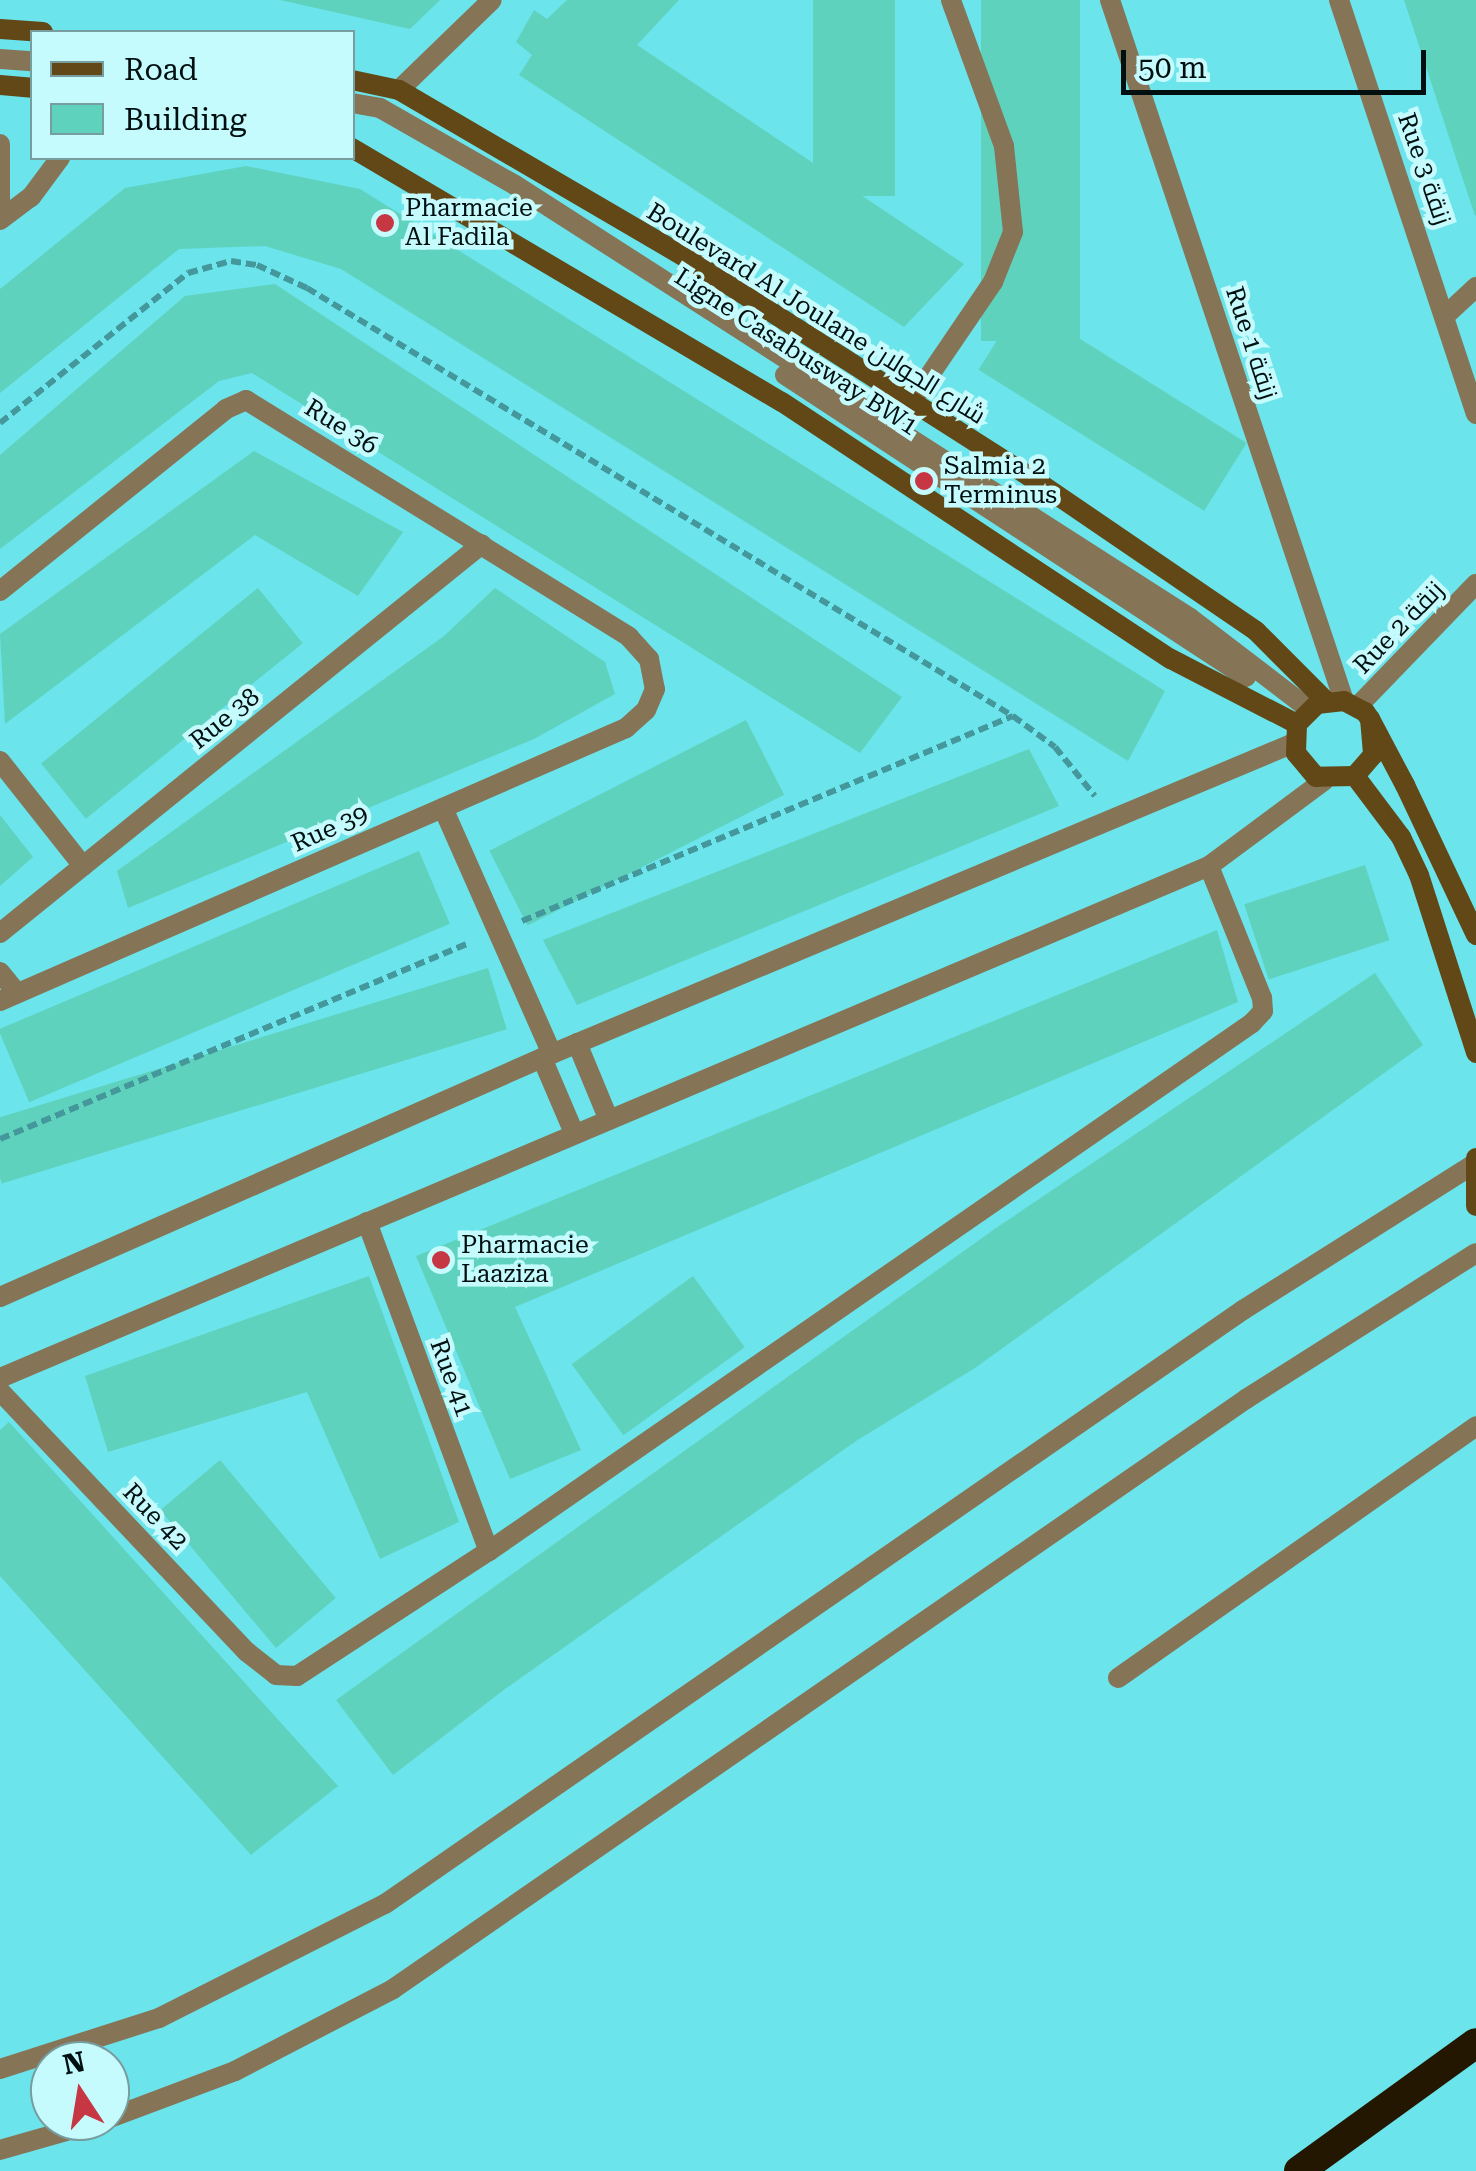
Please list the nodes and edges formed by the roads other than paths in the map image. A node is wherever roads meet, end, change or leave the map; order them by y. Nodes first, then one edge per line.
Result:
1 (492, 0) edge
2 (952, 0) edge
3 (1110, 0) edge
4 (1339, 0) edge
5 (0, 29) edge
6 (30, 31) edge
7 (0, 48) edge
8 (30, 50) edge
9 (0, 59) edge
10 (30, 61) edge
11 (355, 81) edge
12 (0, 85) edge
13 (30, 88) edge
14 (399, 90) junction
15 (355, 103) edge
16 (355, 114) edge
17 (0, 144) edge
18 (355, 150) edge
19 (59, 160) edge
20 (0, 206) edge
21 (0, 220) edge
22 (1476, 286) edge
23 (1448, 314) junction
24 (910, 404) junction
25 (1476, 414) edge
26 (482, 544) junction
27 (1476, 584) edge
28 (0, 591) edge
29 (655, 680) joint
30 (1325, 715) junction
31 (0, 761) edge
32 (1355, 776) junction
33 (1326, 780) junction
34 (443, 808) junction
35 (83, 866) junction
36 (1210, 866) junction
37 (0, 933) edge
38 (1476, 935) edge
39 (0, 972) edge
40 (8, 997) edge
41 (577, 1043) junction
42 (1476, 1052) edge
43 (547, 1056) junction
44 (608, 1118) junction
45 (574, 1133) junction
46 (1475, 1161) edge
47 (1476, 1206) edge
48 (367, 1222) junction
49 (1476, 1253) edge
50 (0, 1297) edge
51 (0, 1378) edge
52 (0, 1391) edge
53 (1476, 1426) edge
54 (489, 1551) junction
55 (1118, 1678) dead end
56 (1476, 2043) edge
57 (0, 2068) edge
58 (130, 2111) edge
59 (31, 2141) edge
60 (0, 2150) edge
61 (1299, 2171) edge

1 - 14 street
2 - 24 street
3 - 30 street, Rue 1 زنقة
4 - 23 street, Rue 3 زنقة
5 - 6 main road
7 - 8 street
9 - 10 street
11 - 14 main road, Boulevard Al Joulane شارع الجولان
12 - 13 main road
14 - 24 main road, Boulevard Al Joulane شارع الجولان
15 - 30 street, Ligne Casabusway BW1
16 - 30 street, Ligne Casabusway BW1
17 - 20 street
18 - 30 main road
19 - 21 street
22 - 23 street
23 - 25 street, Rue 3 زنقة
24 - 30 main road, Boulevard Al Joulane شارع الجولان
26 - 28 street, Rue 36
26 - 29 street, Rue 36
26 - 35 street, Rue 38
27 - 30 street, Rue 2 زنقة
29 - 34 street, Rue 39
30 - 32 main road
30 - 33 main road
30 - 38 main road
30 - 41 street
31 - 35 street
32 - 33 main road
32 - 42 main road
33 - 36 street
34 - 40 street, Rue 39
34 - 43 street
35 - 37 street, Rue 38
36 - 44 street
36 - 54 street
39 - 40 street
41 - 43 street
41 - 44 street
43 - 45 street
43 - 50 street
44 - 45 street
45 - 48 street
46 - 47 main road
46 - 57 street
48 - 51 street
48 - 54 street, Rue 41
49 - 58 street
52 - 54 street, Rue 42
53 - 55 street
56 - 61 highway
59 - 60 street

